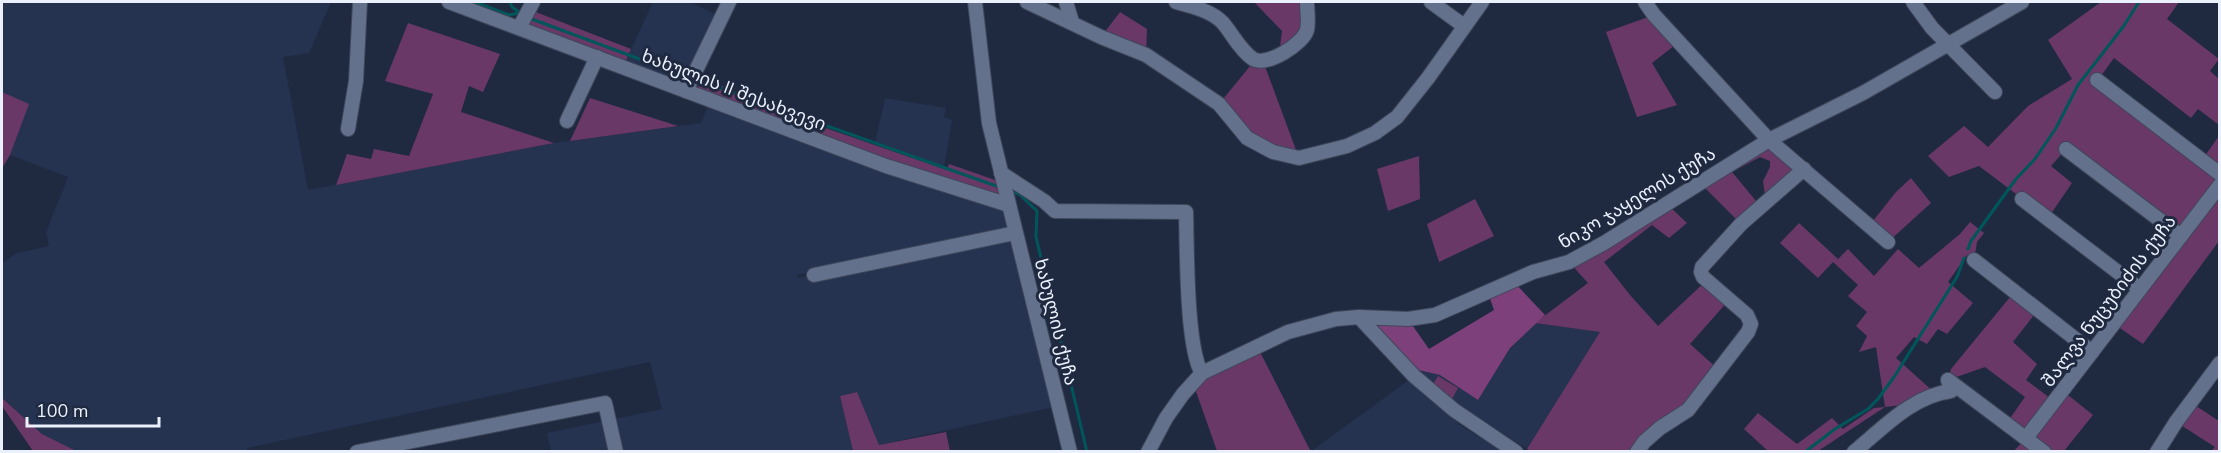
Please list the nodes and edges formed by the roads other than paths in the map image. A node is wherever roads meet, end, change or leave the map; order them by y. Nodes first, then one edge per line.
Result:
1 (360, 2) edge
2 (449, 2) edge
3 (729, 2) edge
4 (975, 2) edge
5 (1027, 2) edge
6 (1066, 2) edge
7 (1176, 2) edge
8 (1307, 2) edge
9 (1431, 2) edge
10 (1482, 2) edge
11 (1646, 2) edge
12 (1913, 2) edge
13 (2022, 2) edge
14 (529, 5) edge
15 (1072, 22) junction
16 (1464, 26) junction
17 (519, 28) junction
18 (1947, 44) junction
19 (597, 57) junction
20 (2097, 80) dead end
21 (690, 81) junction
22 (1995, 92) dead end
23 (567, 121) dead end
24 (348, 129) dead end
25 (1769, 140) junction
26 (2066, 149) dead end
27 (1804, 169) junction
28 (2220, 174) edge
29 (1002, 177) junction
30 (2220, 185) edge
31 (2022, 199) dead end
32 (1008, 202) junction
33 (1016, 232) junction
34 (2181, 236) junction
35 (1888, 242) dead end
36 (1974, 260) dead end
37 (814, 275) dead end
38 (2140, 289) junction
39 (1359, 317) junction
40 (2092, 352) junction
41 (2220, 363) edge
42 (1202, 373) junction
43 (2026, 438) junction
44 (357, 452) edge
45 (616, 452) edge
46 (1070, 452) edge
47 (1148, 452) edge
48 (1516, 452) edge
49 (1637, 452) edge
50 (1854, 452) edge
51 (2044, 452) edge
52 (2157, 452) edge

1 - 24 street
2 - 17 street, ხახულის II შესახვევი
3 - 21 street
4 - 29 street
5 - 15 street
6 - 15 street
7 - 8 street
9 - 16 street
10 - 16 street
11 - 25 street
12 - 18 street
13 - 18 street, ნიკო ჯაყელის ქუჩა
14 - 17 street
15 - 16 street
17 - 19 street, ხახულის II შესახვევი
18 - 22 street
18 - 25 street, ნიკო ჯაყელის ქუჩა
19 - 21 street, ხახულის II შესახვევი
19 - 23 street
20 - 28 street
21 - 32 street, ხახულის II შესახვევი
25 - 27 street
25 - 39 street, ნიკო ჯაყელის ქუჩა
26 - 34 street
27 - 35 street
27 - 49 street
29 - 32 street, ხახულის ქუჩა
29 - 42 street
30 - 34 street, შალვა ნუცუბიძის ქუჩა
31 - 38 street
32 - 33 street, ხახულის ქუჩა
33 - 37 street
33 - 46 street, ხახულის ქუჩა
34 - 38 street, შალვა ნუცუბიძის ქუჩა
36 - 40 street
38 - 40 street, შალვა ნუცუბიძის ქუჩა
39 - 42 street, ნიკო ჯაყელის ქუჩა
39 - 48 street
40 - 43 street, შალვა ნუცუბიძის ქუჩა
41 - 52 street
42 - 47 street, ნიკო ჯაყელის ქუჩა
43 - 50 street
43 - 51 street
44 - 45 street

